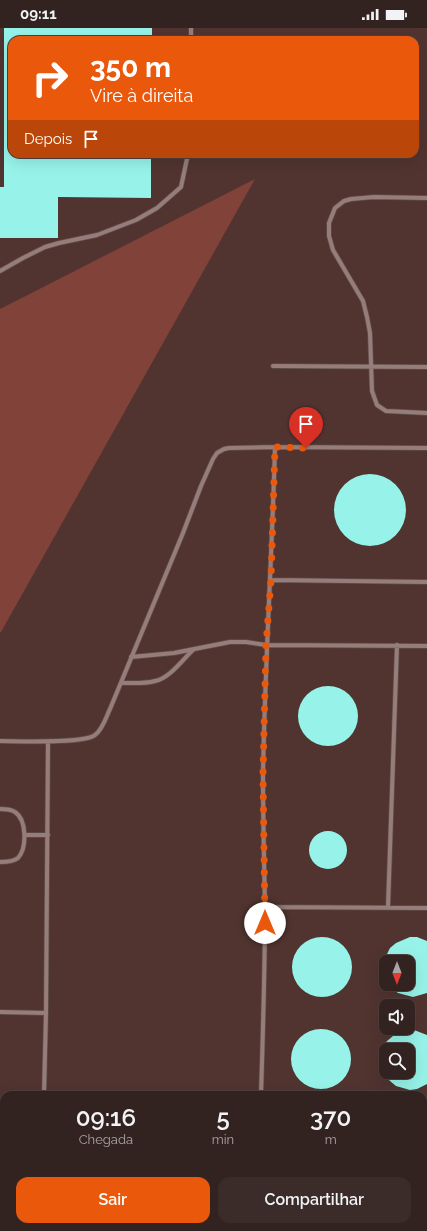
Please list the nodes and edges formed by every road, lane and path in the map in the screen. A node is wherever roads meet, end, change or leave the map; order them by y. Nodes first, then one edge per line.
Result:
1 (187, 158) edge
2 (427, 198) edge
3 (0, 272) edge
4 (273, 366) dead end
5 (372, 366) junction
6 (427, 367) edge
7 (427, 413) edge
8 (275, 447) junction
9 (427, 448) edge
10 (271, 580) junction
11 (427, 582) edge
12 (266, 645) junction
13 (397, 645) junction
14 (427, 646) edge
15 (193, 650) junction
16 (131, 657) junction
17 (121, 683) junction
18 (0, 741) edge
19 (48, 742) junction
20 (0, 809) edge
21 (26, 835) junction
22 (48, 835) junction
23 (0, 862) edge
24 (265, 907) junction
25 (388, 907) junction
26 (427, 908) edge
27 (0, 1012) edge
28 (46, 1012) junction
29 (44, 1091) edge
30 (261, 1091) edge

1 - 3 lane
2 - 5 lane
4 - 5 lane
5 - 6 lane
5 - 7 lane
8 - 9 lane
8 - 10 lane
8 - 16 lane
10 - 11 lane
10 - 12 lane
12 - 13 lane
12 - 15 lane
12 - 24 lane
13 - 14 lane
13 - 25 lane
15 - 16 lane
15 - 17 lane
16 - 17 lane
17 - 19 lane
18 - 19 lane
19 - 22 lane
20 - 21 lane
21 - 22 lane
21 - 23 lane
22 - 28 lane
24 - 25 lane
24 - 30 lane
25 - 26 lane
27 - 28 lane
28 - 29 lane

